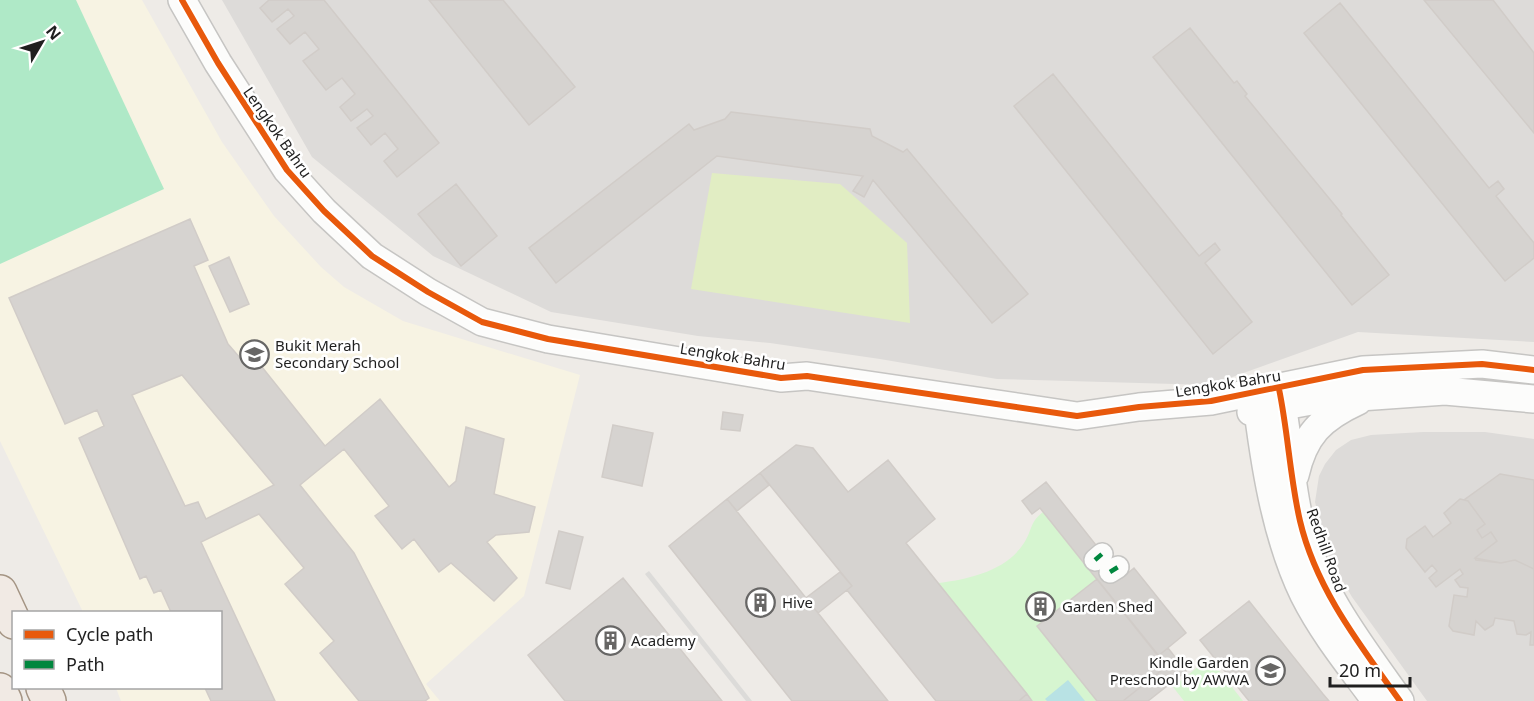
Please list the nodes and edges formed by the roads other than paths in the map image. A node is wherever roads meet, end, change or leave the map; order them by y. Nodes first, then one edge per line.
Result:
1 (182, 0) edge
2 (1534, 370) edge
3 (1366, 396) junction
4 (1534, 399) edge
5 (1269, 400) junction
6 (1294, 482) junction
7 (0, 592) edge
8 (12, 618) edge
9 (0, 690) edge
10 (5, 701) edge
11 (1376, 701) edge
12 (1400, 701) edge

1 - 5 street, Lengkok Bahru
2 - 5 street, Lengkok Bahru
3 - 4 street, Lengkok Bahru
3 - 5 street, Lengkok Bahru
3 - 6 street, Redhill Road
5 - 6 street, Redhill Road
5 - 11 street
6 - 12 street, Redhill Road
7 - 8 main road
9 - 10 main road

